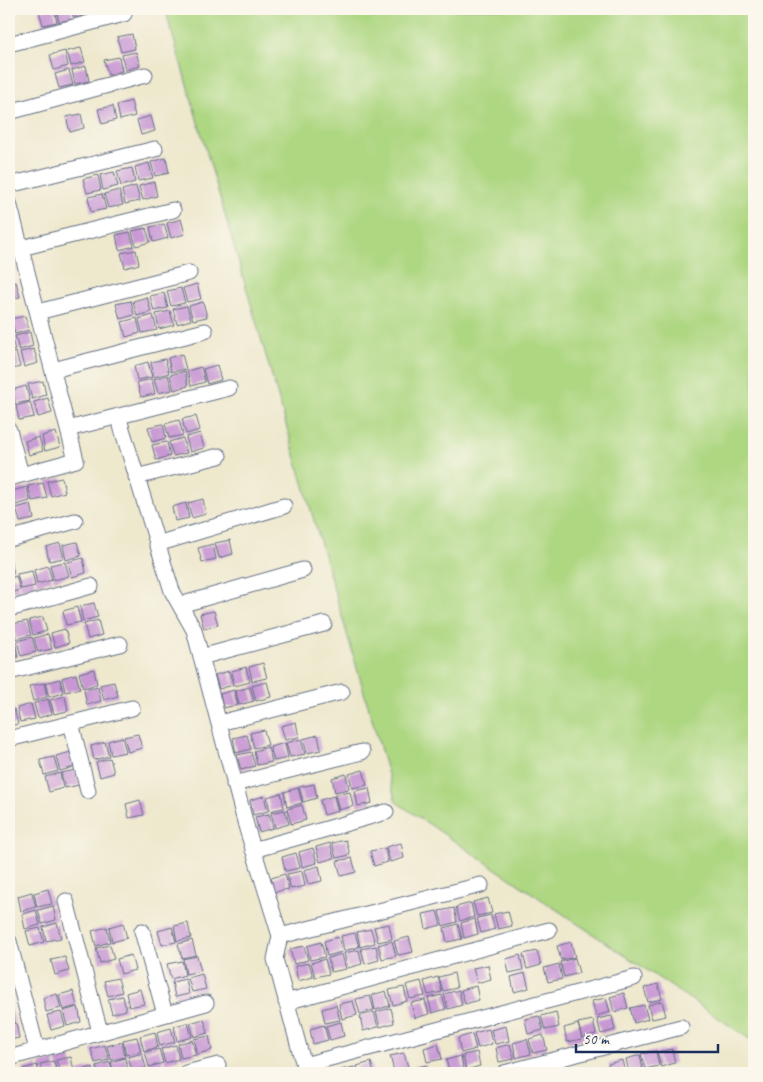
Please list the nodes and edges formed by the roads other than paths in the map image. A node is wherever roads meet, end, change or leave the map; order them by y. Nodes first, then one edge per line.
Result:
1 (124, 14) dead end
2 (9, 44) edge
3 (145, 75) dead end
4 (9, 112) edge
5 (155, 149) dead end
6 (9, 185) edge
7 (9, 203) edge
8 (173, 210) dead end
9 (21, 248) junction
10 (190, 273) dead end
11 (38, 312) junction
12 (204, 331) dead end
13 (53, 370) junction
14 (229, 388) dead end
15 (118, 416) junction
16 (68, 429) junction
17 (9, 430) edge
18 (219, 456) dead end
19 (136, 476) junction
20 (15, 477) edge
21 (284, 506) dead end
22 (75, 521) dead end
23 (9, 539) edge
24 (157, 544) junction
25 (303, 570) dead end
26 (91, 586) dead end
27 (180, 605) junction
28 (9, 609) edge
29 (324, 624) dead end
30 (120, 644) dead end
31 (201, 657) junction
32 (9, 672) edge
33 (342, 692) dead end
34 (132, 708) dead end
35 (71, 723) junction
36 (218, 724) junction
37 (9, 738) edge
38 (362, 752) dead end
39 (234, 784) junction
40 (88, 791) dead end
41 (386, 812) dead end
42 (253, 850) junction
43 (481, 885) dead end
44 (66, 901) dead end
45 (549, 930) dead end
46 (142, 931) dead end
47 (280, 936) junction
48 (9, 942) edge
49 (634, 978) dead end
50 (286, 1002) junction
51 (206, 1003) dead end
52 (165, 1014) junction
53 (681, 1026) dead end
54 (100, 1032) junction
55 (38, 1050) junction
56 (9, 1058) edge
57 (218, 1065) dead end
58 (305, 1069) edge
59 (186, 1073) edge
60 (504, 1073) edge

1 - 2 street
3 - 4 street
5 - 6 street
7 - 9 street
8 - 9 street
9 - 11 street
10 - 11 street
11 - 13 street
12 - 13 street
13 - 16 street
14 - 15 street
15 - 16 street
15 - 19 street
16 - 20 street
17 - 20 street
18 - 19 street
19 - 24 street
21 - 24 street
22 - 23 street
24 - 27 street
25 - 27 street
26 - 28 street
27 - 31 street
29 - 31 street
30 - 32 street
31 - 36 street
33 - 36 street
34 - 35 street
35 - 37 street
35 - 40 street
36 - 39 street
38 - 39 street
39 - 42 street
41 - 42 street
42 - 47 street
43 - 47 street
44 - 54 street
45 - 50 street
46 - 52 street
47 - 50 street
48 - 55 street
49 - 58 street
50 - 58 street
51 - 52 street
52 - 54 street
53 - 60 street
54 - 55 street
55 - 56 street
57 - 59 street

